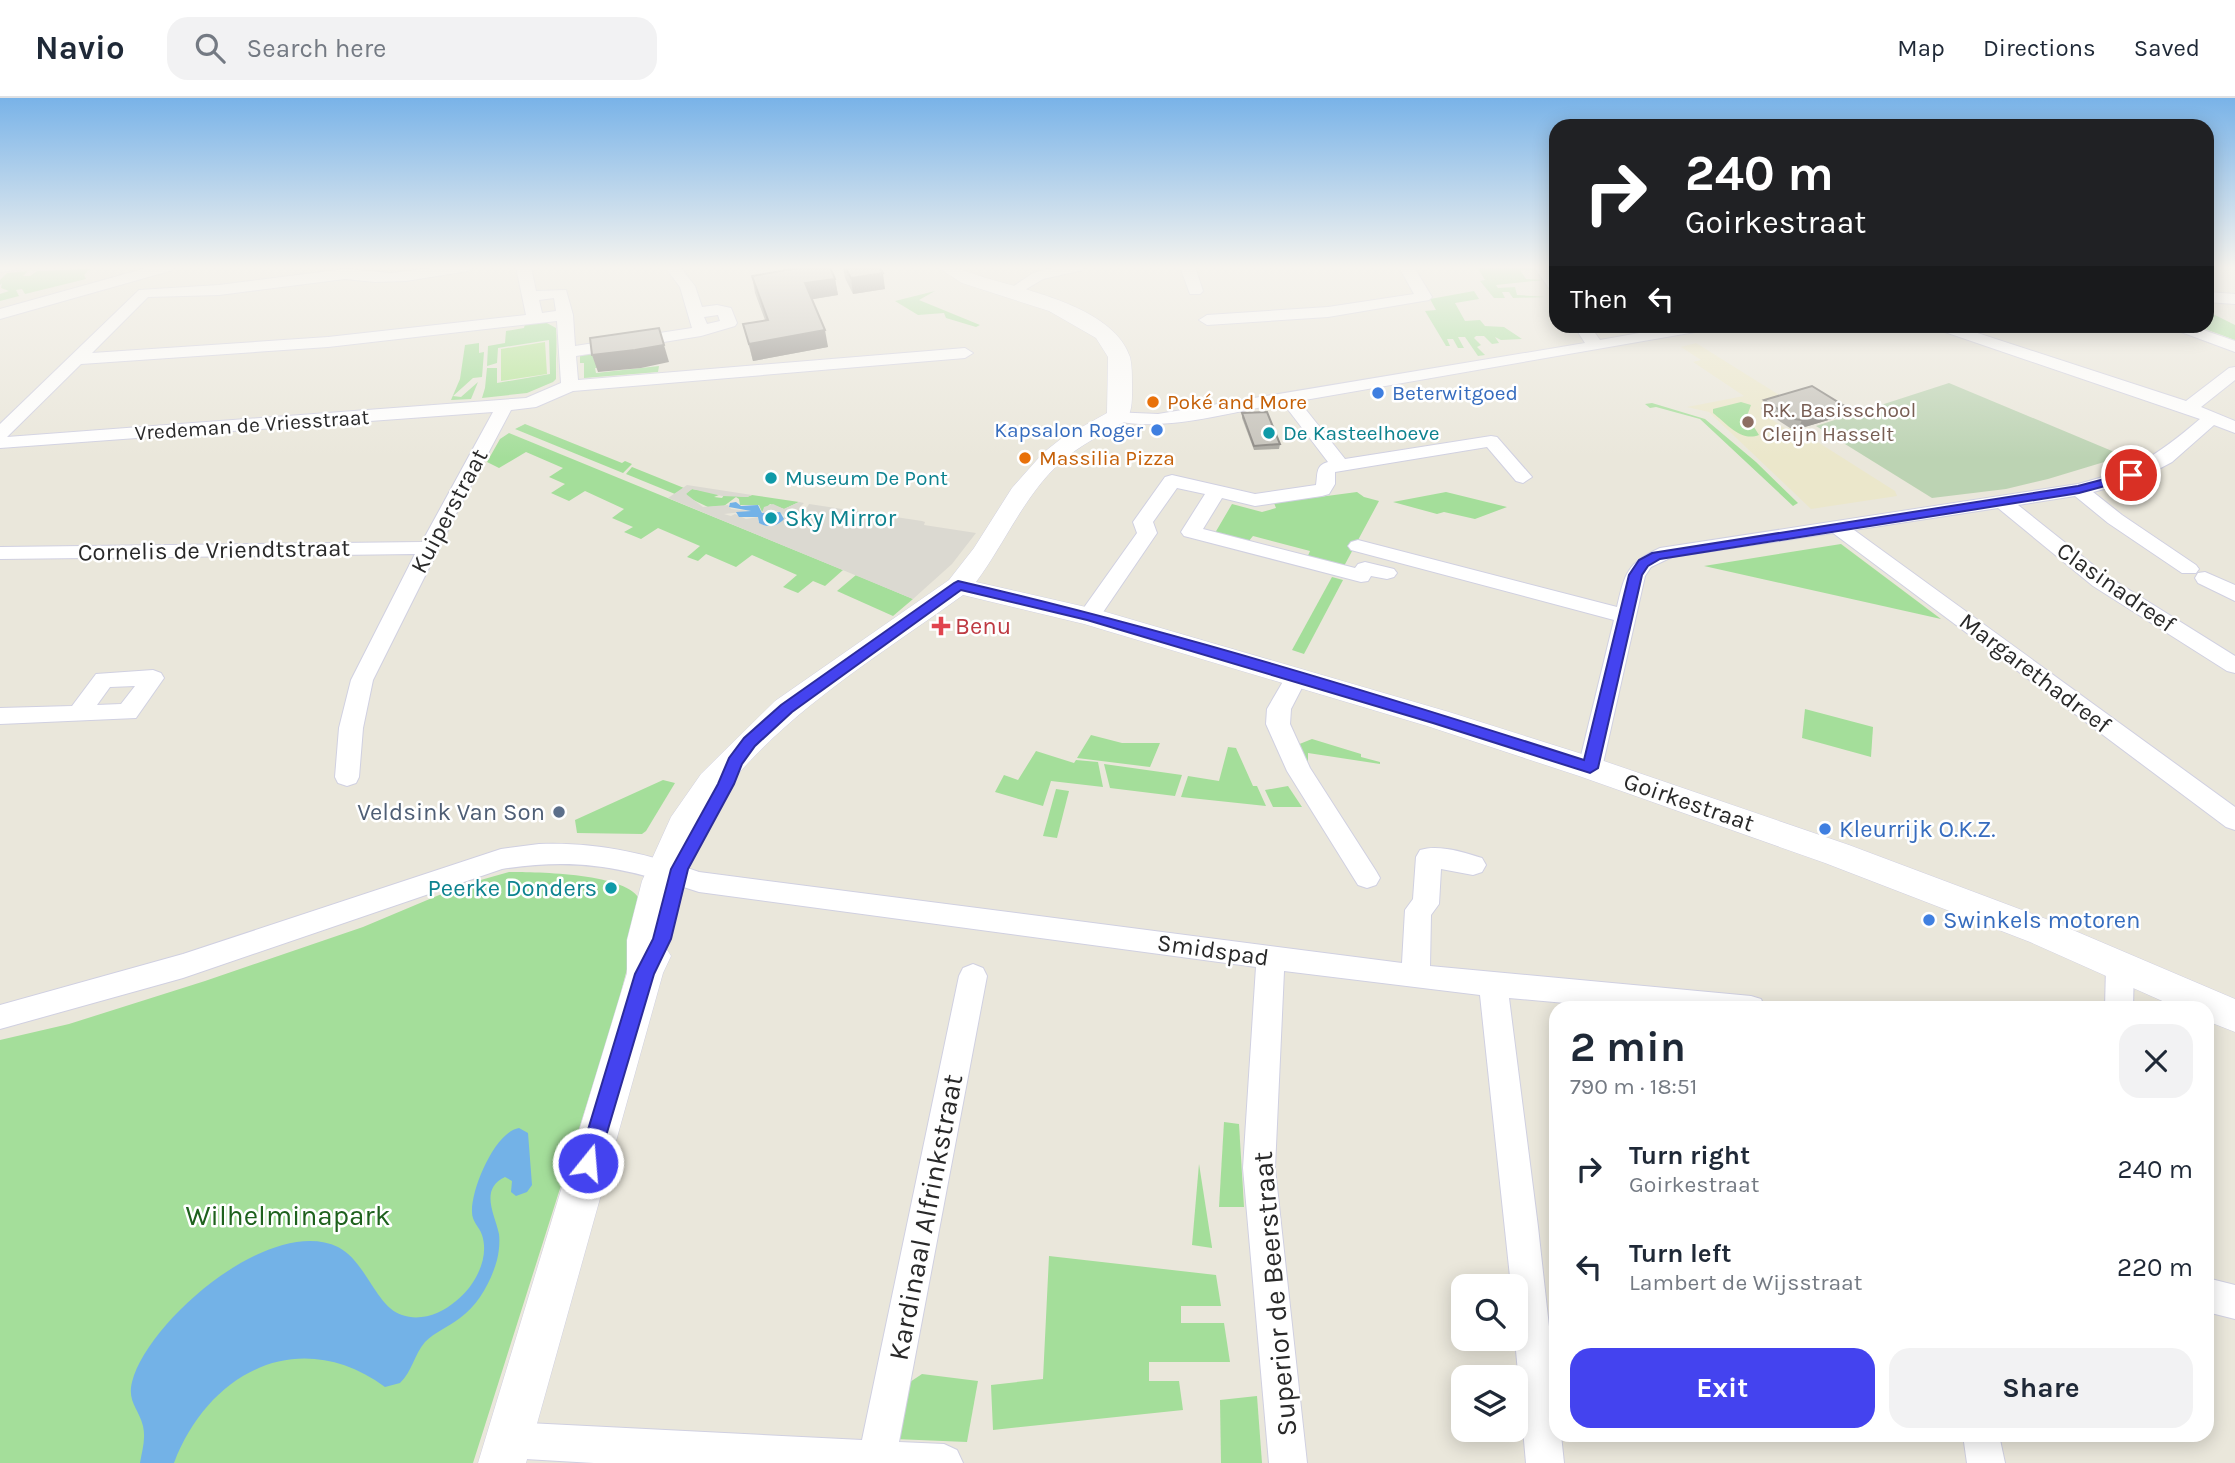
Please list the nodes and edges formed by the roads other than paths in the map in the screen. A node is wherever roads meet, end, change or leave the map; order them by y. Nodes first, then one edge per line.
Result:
1 (105, 331) edge
2 (428, 331) edge
3 (566, 331) edge
4 (701, 331) edge
5 (1088, 331) edge
6 (1587, 333) edge
7 (1665, 333) edge
8 (1963, 333) edge
9 (2198, 333) edge
10 (1596, 346) junction
11 (2235, 347) edge
12 (568, 352) junction
13 (965, 353) dead end
14 (76, 359) junction
15 (2235, 372) edge
16 (569, 386) junction
17 (1287, 397) junction
18 (505, 406) junction
19 (2189, 408) junction
20 (1118, 416) junction
21 (2212, 418) junction
22 (2235, 428) edge
23 (0, 434) edge
24 (0, 443) edge
25 (1340, 465) junction
26 (1523, 477) dead end
27 (2079, 490) junction
28 (1216, 492) junction
29 (2002, 502) junction
30 (1836, 526) junction
31 (1358, 547) dead end
32 (428, 548) junction
33 (0, 553) edge
34 (1387, 573) dead end
35 (958, 586) junction
36 (2235, 594) edge
37 (1089, 616) junction
38 (1625, 616) junction
39 (2235, 666) edge
40 (1296, 678) junction
41 (78, 714) dead end
42 (0, 716) edge
43 (1590, 768) junction
44 (347, 777) dead end
45 (2235, 820) edge
46 (1473, 864) dead end
47 (670, 873) junction
48 (1367, 878) dead end
49 (1271, 957) junction
50 (2120, 967) junction
51 (972, 976) dead end
52 (1416, 978) junction
53 (1493, 984) junction
54 (1676, 1001) edge
55 (2119, 1001) edge
56 (2200, 1001) edge
57 (2214, 1007) edge
58 (2235, 1016) edge
59 (0, 1017) edge
60 (2214, 1297) edge
61 (2235, 1302) edge
62 (1982, 1442) edge
63 (504, 1451) edge
64 (877, 1458) junction
65 (944, 1463) edge
66 (1288, 1463) edge
67 (1545, 1463) edge
68 (1986, 1463) edge

1 - 14 street
2 - 14 street
3 - 12 street
4 - 12 street
5 - 20 street
6 - 10 street
7 - 10 street
8 - 19 street
9 - 11 street
10 - 17 street
12 - 16 street
13 - 16 street
14 - 23 street
15 - 19 street
16 - 18 street
17 - 20 street
17 - 25 street
18 - 24 street, Vredeman de Vriesstraat
18 - 32 street, Kuiperstraat
19 - 21 street
20 - 35 street
21 - 22 street
21 - 27 street
25 - 26 street
25 - 28 street
27 - 29 street
27 - 36 street
28 - 34 street
28 - 37 street
29 - 30 street
29 - 39 street, Clasinadreef
30 - 38 street
30 - 45 street, Margarethadreef
31 - 38 street
32 - 33 street, Cornelis de Vriendtstraat
32 - 44 street, Kuiperstraat
35 - 37 street, Goirkestraat
35 - 47 street
37 - 40 street, Goirkestraat
38 - 43 street
40 - 43 street, Goirkestraat
40 - 48 street
41 - 42 street
43 - 50 street, Goirkestraat
46 - 52 street
47 - 49 street, Smidspad
47 - 59 street
47 - 63 street
49 - 52 street, Smidspad
49 - 66 street, Superior de Beerstraat
50 - 55 street
50 - 56 street, Goirkestraat
51 - 64 street, Kardinaal Alfrinkstraat
52 - 53 street, Smidspad
53 - 54 street, Smidspad
53 - 67 street
57 - 58 street, Goirkestraat
60 - 61 street
62 - 68 street
63 - 64 street
64 - 65 street

